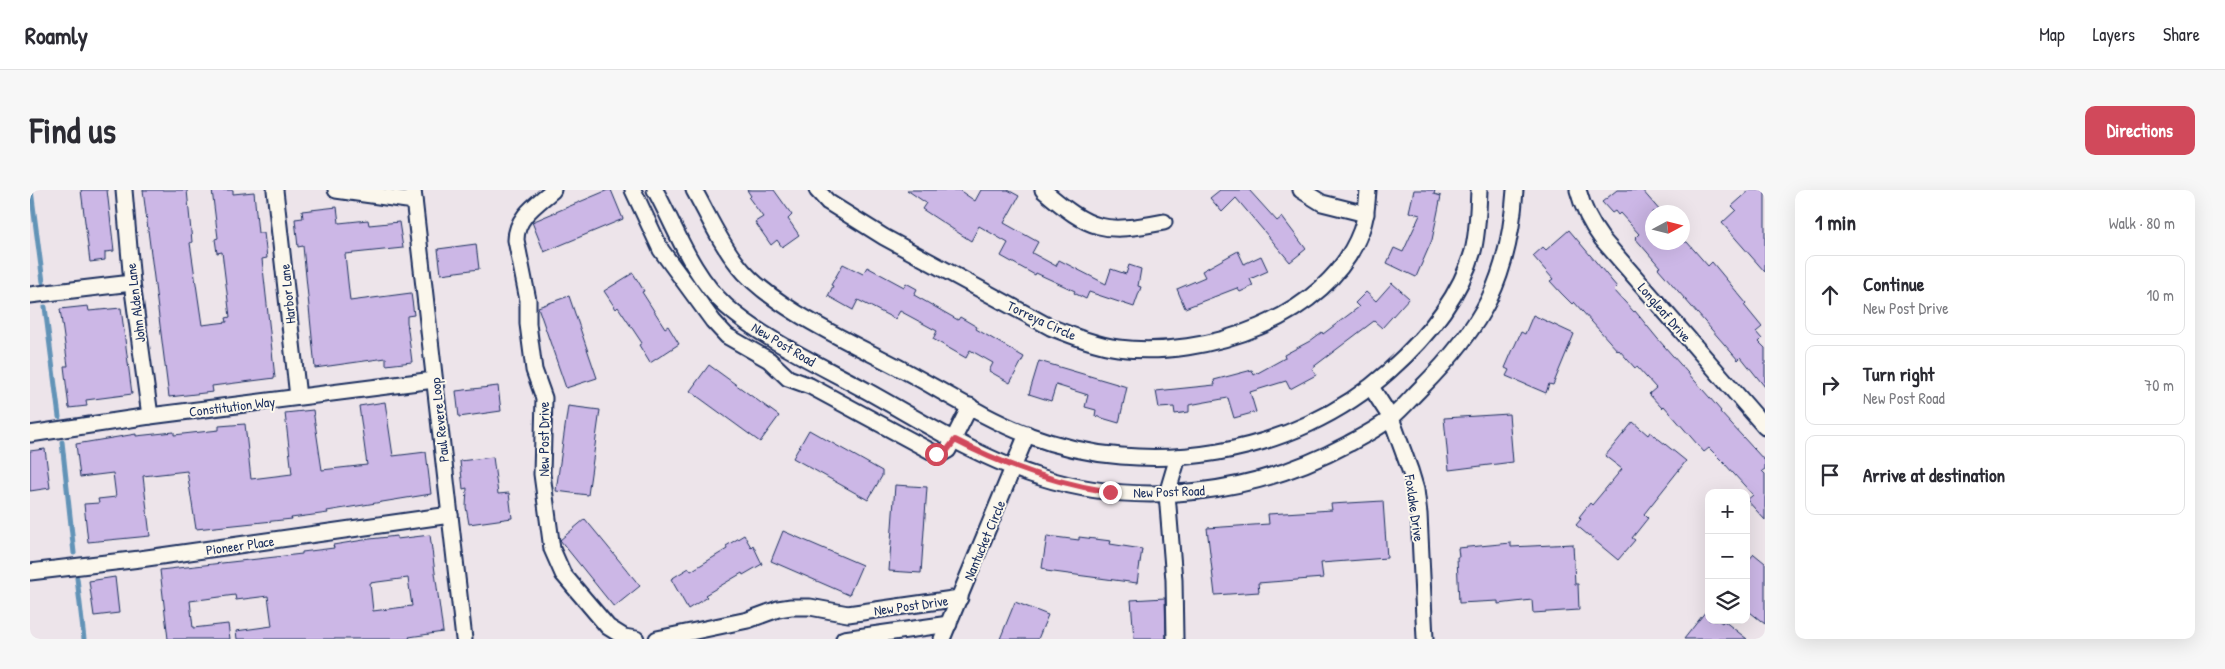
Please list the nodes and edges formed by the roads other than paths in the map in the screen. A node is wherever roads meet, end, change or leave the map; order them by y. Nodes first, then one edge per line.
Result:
1 (124, 190) edge
2 (275, 190) edge
3 (336, 190) edge
4 (553, 190) edge
5 (633, 190) edge
6 (655, 190) edge
7 (694, 190) edge
8 (817, 190) edge
9 (1044, 190) edge
10 (1301, 190) edge
11 (1368, 190) edge
12 (1479, 190) edge
13 (1515, 190) edge
14 (1578, 190) edge
15 (413, 195) edge
16 (1366, 214) junction
17 (1164, 222) dead end
18 (132, 283) junction
19 (30, 295) edge
20 (434, 380) junction
21 (1371, 387) junction
22 (298, 397) junction
23 (970, 406) junction
24 (150, 416) junction
25 (1391, 418) junction
26 (1765, 427) edge
27 (30, 434) edge
28 (1027, 434) junction
29 (955, 440) junction
30 (1178, 457) junction
31 (1014, 468) junction
32 (1167, 494) junction
33 (450, 515) junction
34 (30, 572) edge
35 (960, 598) junction
36 (949, 624) junction
37 (464, 639) edge
38 (636, 639) edge
39 (657, 639) edge
40 (844, 639) edge
41 (942, 639) edge
42 (1175, 639) edge
43 (1425, 639) edge

1 - 18 street, John Alden Lane
2 - 22 street, Harbor Lane
3 - 15 street, Paul Revere Loop
4 - 38 street, New Post Drive
5 - 29 street
6 - 29 street, New Post Road
7 - 23 street
8 - 16 street, Torreya Circle
9 - 17 street
10 - 16 street
11 - 16 street, Torreya Circle
12 - 21 street
13 - 25 street, New Post Road
14 - 26 street, Longleaf Drive
15 - 20 street, Paul Revere Loop
18 - 19 street
18 - 24 street, John Alden Lane
20 - 22 street, Constitution Way
20 - 33 street, Paul Revere Loop
21 - 25 street, Foxlake Drive
21 - 30 street
22 - 24 street, Constitution Way
23 - 28 street
23 - 29 street
24 - 27 street, Constitution Way
25 - 32 street, New Post Road
25 - 43 street, Foxlake Drive
28 - 30 street
28 - 31 street, Nantucket Circle
29 - 31 street, New Post Road
30 - 32 street
31 - 32 street, New Post Road
31 - 35 street, Nantucket Circle
32 - 42 street
33 - 34 street, Pioneer Place
33 - 37 street, Paul Revere Loop
35 - 36 street, Nantucket Circle
35 - 39 street, New Post Drive
36 - 40 street
36 - 41 street, Nantucket Circle

